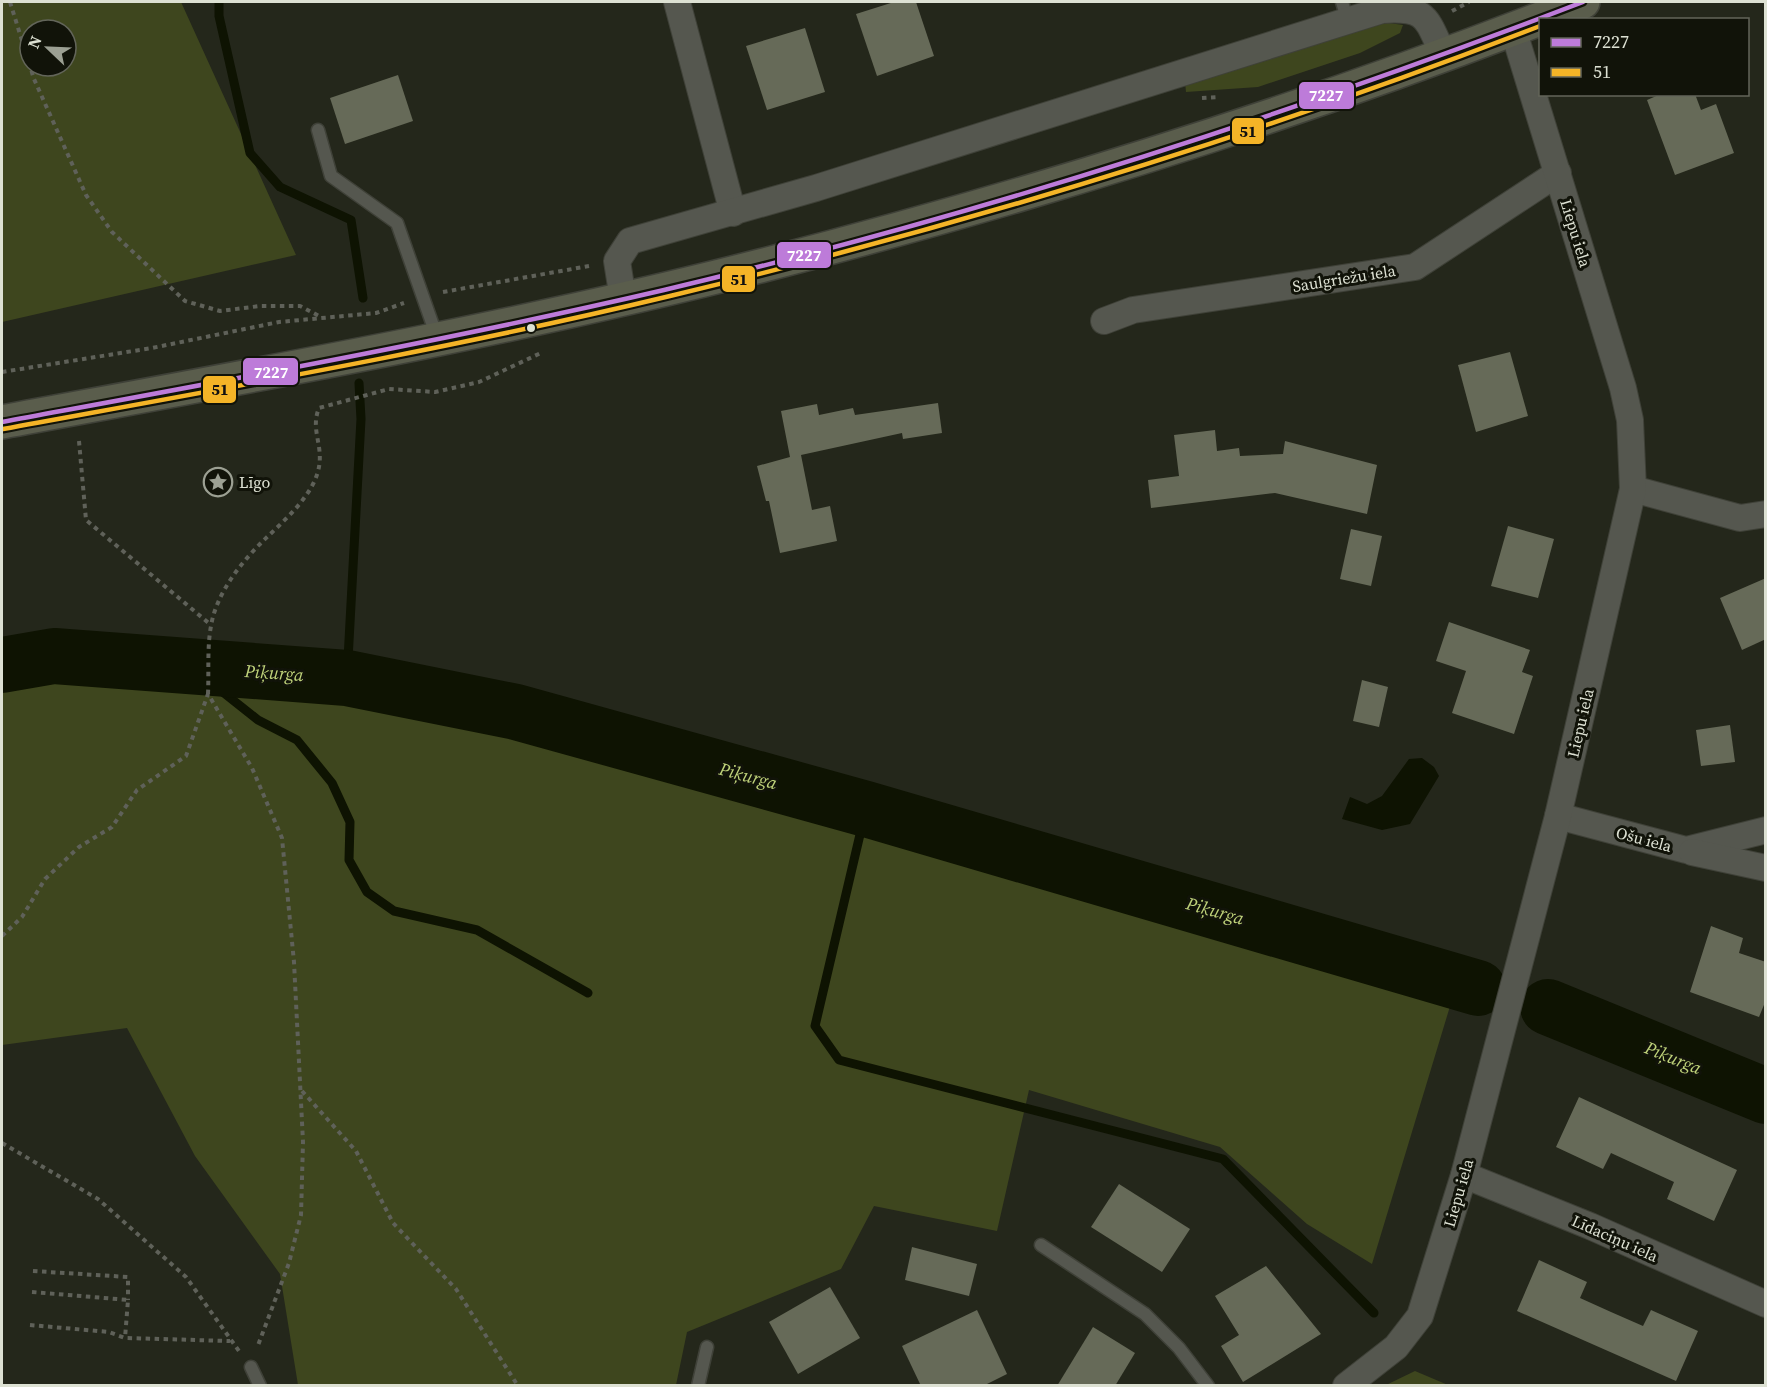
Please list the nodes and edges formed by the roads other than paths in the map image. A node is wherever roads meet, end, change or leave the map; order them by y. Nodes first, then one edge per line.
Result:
1 (677, 2) edge
2 (1583, 2) edge
3 (1345, 11) edge
4 (1542, 18) edge
5 (1539, 19) edge
6 (1513, 29) junction
7 (1444, 56) junction
8 (318, 130) dead end
9 (1558, 172) junction
10 (733, 213) junction
11 (622, 299) junction
12 (1104, 321) dead end
13 (437, 339) junction
14 (2, 422) edge
15 (1634, 489) junction
16 (1766, 514) edge
17 (1558, 816) junction
18 (1766, 830) edge
19 (1686, 850) junction
20 (1766, 868) edge
21 (1464, 1175) junction
22 (1041, 1245) dead end
23 (1766, 1304) edge
24 (707, 1347) dead end
25 (251, 1367) road end
26 (260, 1386) edge
27 (698, 1386) edge
28 (1208, 1386) edge
29 (1346, 1386) edge

1 - 10 street
2 - 4 main road
3 - 7 street
3 - 10 street
5 - 6 main road
6 - 7 main road
6 - 9 street, Liepu iela
7 - 11 main road
8 - 13 lane
9 - 12 street, Saulgriežu iela
9 - 15 street, Liepu iela
10 - 11 street
11 - 13 main road
13 - 14 main road
15 - 16 street
15 - 17 street, Liepu iela
17 - 19 street, Ošu iela
17 - 21 street, Liepu iela
18 - 19 street, Ošu iela
19 - 20 street
21 - 23 street, Līdaciņu iela
21 - 29 street, Liepu iela
22 - 28 lane
24 - 27 lane
25 - 26 lane

